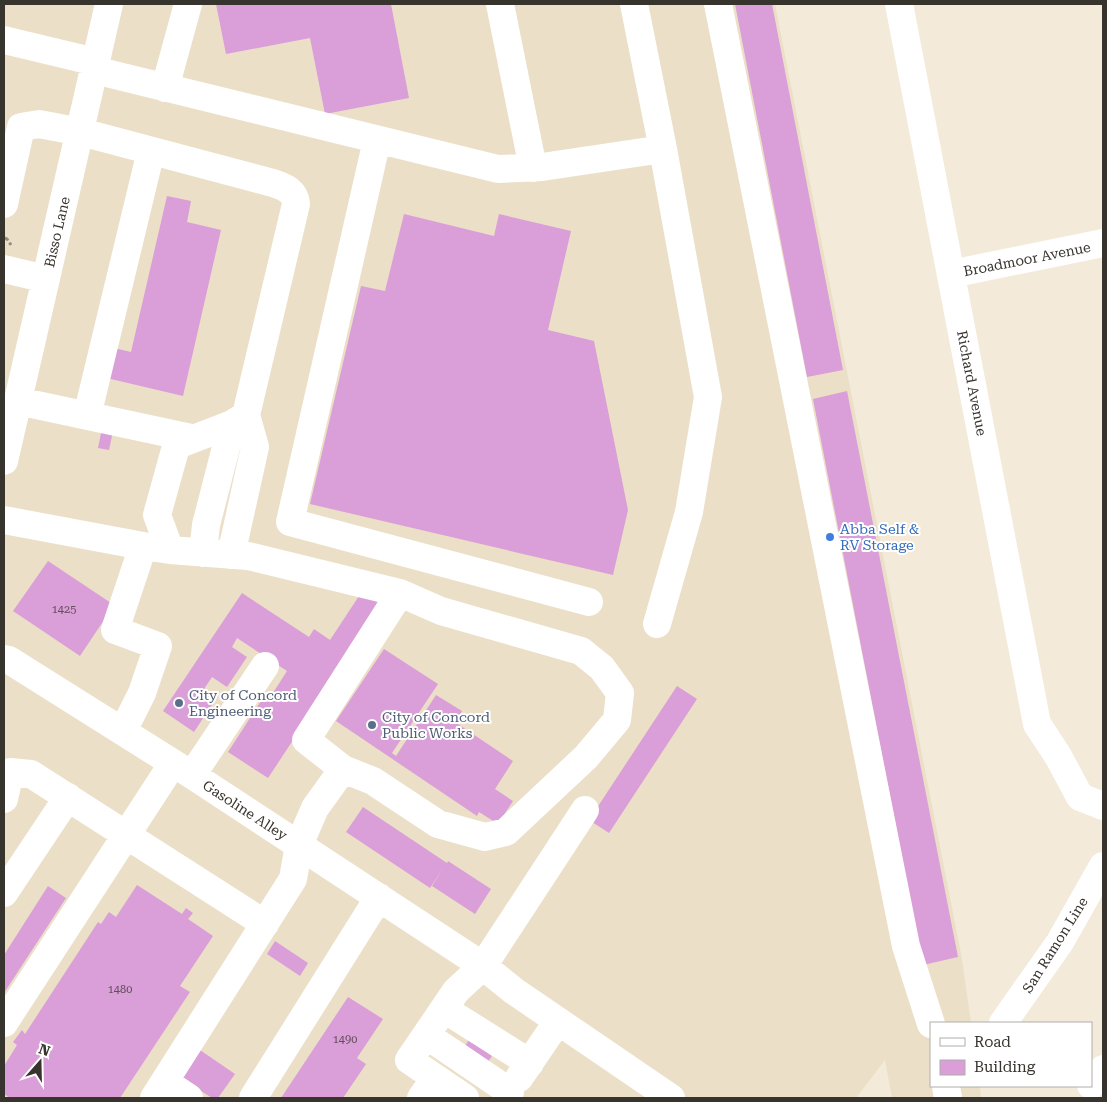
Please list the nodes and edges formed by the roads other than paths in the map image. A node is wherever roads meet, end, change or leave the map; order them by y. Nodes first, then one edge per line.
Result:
1 (109, 4) edge
2 (188, 4) edge
3 (500, 4) edge
4 (634, 4) edge
5 (718, 4) edge
6 (899, 4) edge
7 (4, 40) edge
8 (95, 66) junction
9 (165, 88) junction
10 (81, 132) junction
11 (377, 140) junction
12 (663, 149) junction
13 (151, 151) junction
14 (534, 168) junction
15 (4, 204) edge
16 (1103, 243) edge
17 (4, 269) edge
18 (951, 274) junction
19 (46, 279) junction
20 (18, 401) junction
21 (87, 416) junction
22 (239, 420) junction
23 (191, 438) junction
24 (4, 460) edge
25 (4, 520) edge
26 (143, 546) junction
27 (170, 550) junction
28 (202, 553) junction
29 (231, 555) junction
30 (400, 593) junction
31 (589, 602) dead end
32 (657, 624) dead end
33 (4, 659) edge
34 (264, 666) dead end
35 (122, 731) junction
36 (182, 769) junction
37 (343, 769) junction
38 (7, 773) edge
39 (68, 797) junction
40 (4, 799) edge
41 (1103, 806) edge
42 (585, 810) dead end
43 (126, 835) junction
44 (299, 845) junction
45 (1103, 866) edge
46 (4, 893) edge
47 (379, 897) junction
48 (265, 924) junction
49 (483, 966) junction
50 (444, 1008) junction
51 (558, 1021) junction
52 (930, 1022) edge
53 (1004, 1022) edge
54 (4, 1023) edge
55 (426, 1035) junction
56 (530, 1063) junction
57 (1103, 1069) edge
58 (1092, 1085) edge
59 (1090, 1087) edge
60 (428, 1088) edge
61 (160, 1090) edge
62 (508, 1096) edge
63 (189, 1098) edge
64 (253, 1098) edge
65 (465, 1098) edge
66 (671, 1098) edge
67 (1081, 1098) edge

1 - 8 main road, Bisso Lane
2 - 9 main road
3 - 14 main road
4 - 12 main road
5 - 52 main road
6 - 18 main road, Richard Avenue
7 - 8 main road
8 - 9 main road
8 - 10 main road, Bisso Lane
9 - 11 main road
10 - 13 main road
10 - 15 main road
10 - 19 main road, Bisso Lane
11 - 14 main road
11 - 31 main road
12 - 14 main road
12 - 32 main road
13 - 21 main road
13 - 22 main road
16 - 18 main road, Broadmoor Avenue
17 - 19 main road
18 - 41 main road, Richard Avenue
19 - 20 main road, Bisso Lane
20 - 21 main road
20 - 24 main road, Bisso Lane
21 - 23 main road
22 - 23 main road
22 - 28 main road
22 - 29 main road
23 - 27 main road
25 - 26 main road
26 - 27 main road
26 - 35 main road
27 - 28 main road
28 - 29 main road
29 - 30 main road
30 - 37 main road
30 - 37 main road
33 - 35 main road, Gasoline Alley
34 - 36 main road
35 - 36 main road, Gasoline Alley
36 - 43 main road
36 - 44 main road, Gasoline Alley
37 - 44 main road
38 - 39 main road
38 - 40 main road
39 - 43 main road
39 - 46 main road
42 - 49 main road
43 - 48 main road
43 - 54 main road
44 - 47 main road, Gasoline Alley
44 - 48 main road
45 - 53 main road, San Ramon Line
47 - 49 main road, Gasoline Alley
47 - 64 main road
48 - 61 main road
49 - 50 main road
49 - 51 main road, Gasoline Alley
50 - 55 main road
50 - 56 main road
51 - 56 main road
51 - 66 main road, Gasoline Alley
55 - 60 main road
55 - 62 main road
56 - 62 main road
57 - 58 main road
59 - 67 main road
60 - 65 main road
61 - 63 main road

